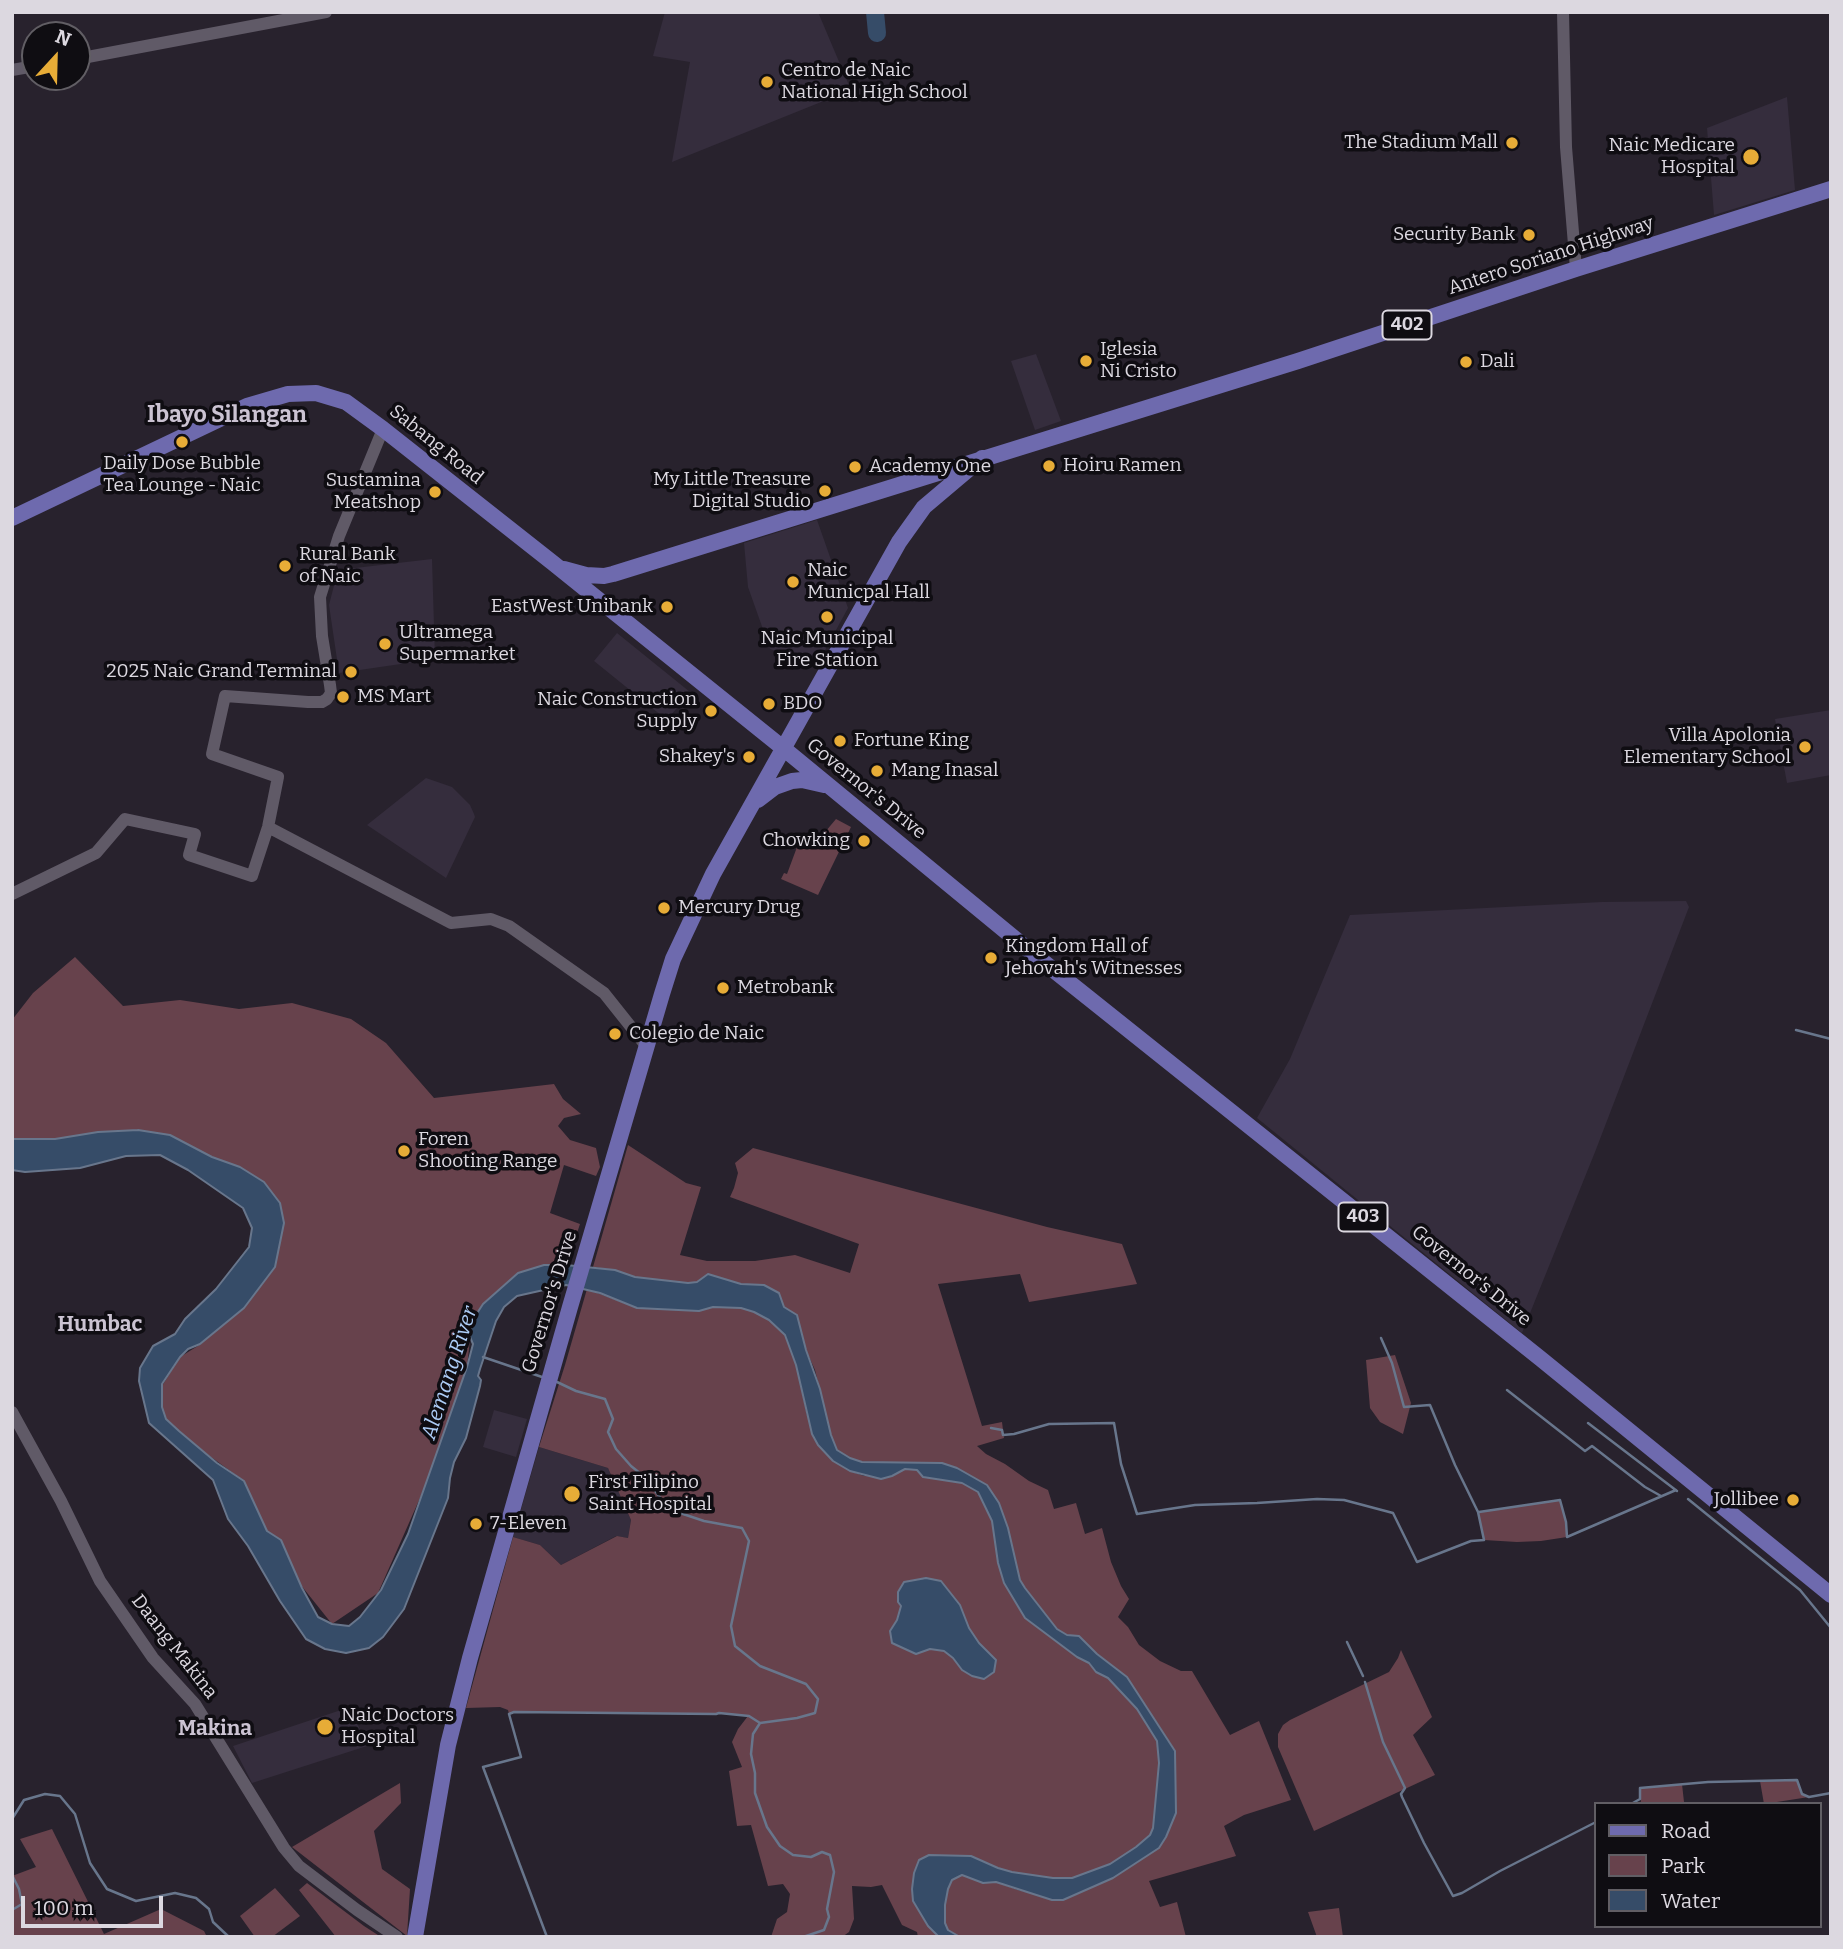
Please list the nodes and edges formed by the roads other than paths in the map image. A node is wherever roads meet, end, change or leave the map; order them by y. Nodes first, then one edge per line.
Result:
1 (326, 12) edge
2 (1563, 12) edge
3 (91, 57) edge
4 (1831, 189) edge
5 (1576, 269) junction
6 (383, 429) junction
7 (982, 458) junction
8 (12, 518) edge
9 (553, 564) junction
10 (783, 748) junction
11 (830, 788) junction
12 (749, 810) junction
13 (268, 827) junction
14 (12, 894) edge
15 (646, 1047) junction
16 (12, 1412) edge
17 (1831, 1595) edge
18 (397, 1937) edge
19 (415, 1937) edge

1 - 3 street
2 - 5 street
4 - 5 main road, Antero Soriano Highway / 402
5 - 7 main road, Antero Soriano Highway / 402
6 - 8 main road, Sabang Road / 402
6 - 9 main road, Sabang Road / 402
6 - 13 street
7 - 9 main road, 402
7 - 10 main road, Antero Soriano Highway
9 - 10 main road, Sabang Road / 403
10 - 11 main road, Governor's Drive / 403
10 - 12 main road, Governor's Drive
11 - 12 main road
11 - 17 main road, Governor's Drive / 403
12 - 15 main road, Governor's Drive
13 - 14 street
13 - 15 street
15 - 19 main road, Governor's Drive
16 - 18 street, Daang Makina

